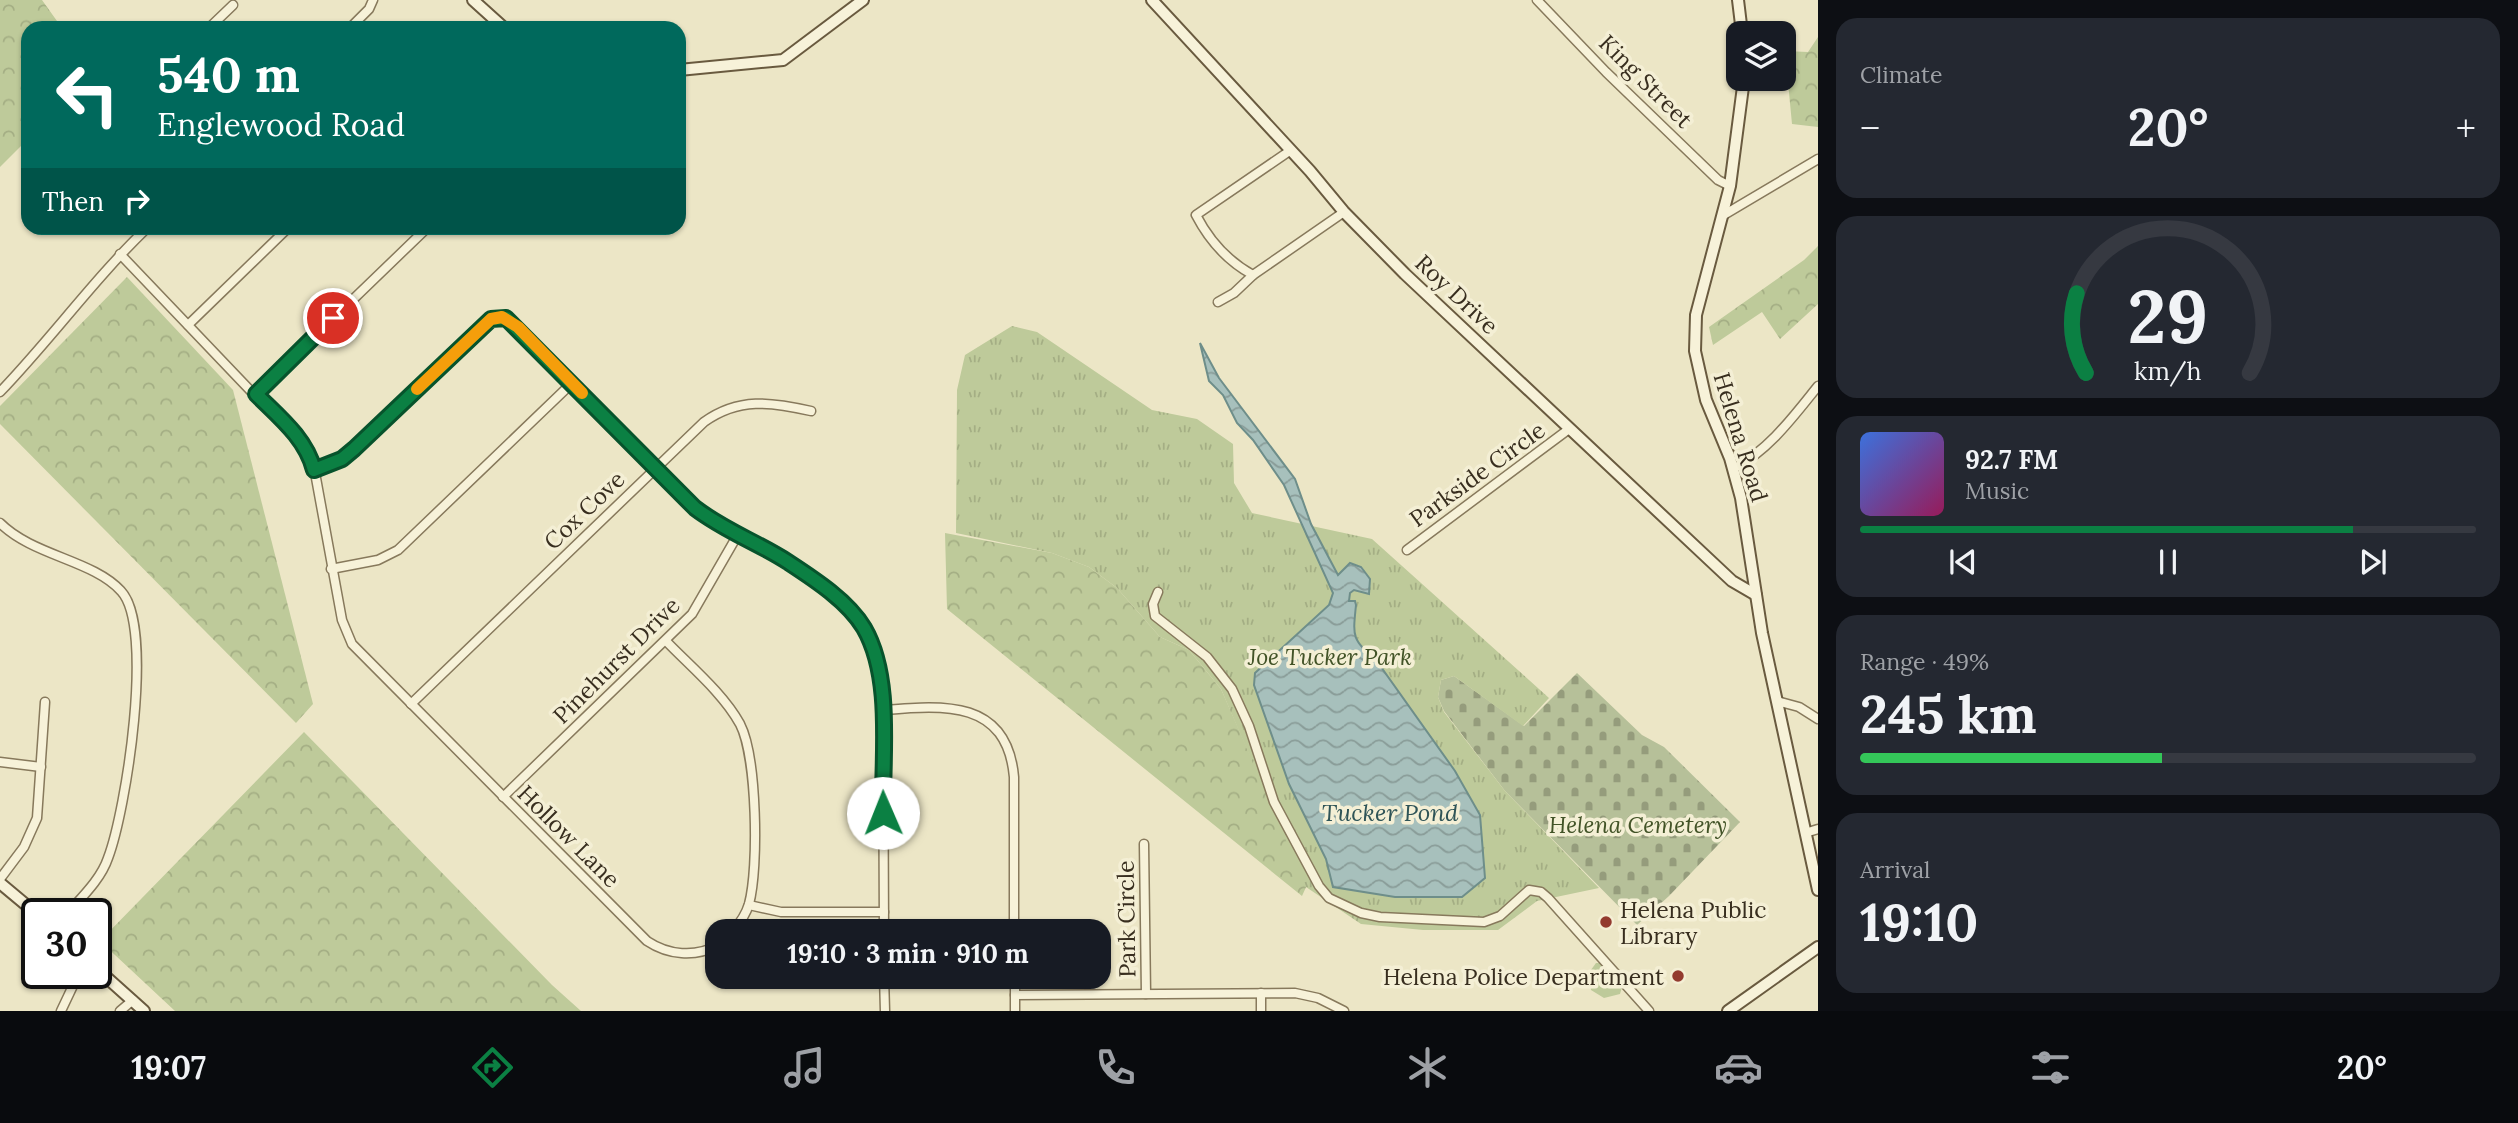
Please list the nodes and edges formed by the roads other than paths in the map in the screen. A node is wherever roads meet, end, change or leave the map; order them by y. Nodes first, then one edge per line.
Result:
1 (373, 0) edge
2 (473, 0) edge
3 (863, 0) edge
4 (1152, 0) edge
5 (1537, 0) edge
6 (1738, 0) edge
7 (233, 5) dead end
8 (216, 21) edge
9 (357, 21) edge
10 (496, 21) edge
11 (1741, 21) edge
12 (686, 69) edge
13 (1742, 91) edge
14 (1291, 150) junction
15 (1818, 159) edge
16 (1730, 186) junction
17 (1344, 212) junction
18 (1722, 216) junction
19 (139, 235) edge
20 (281, 235) edge
21 (420, 235) edge
22 (120, 254) junction
23 (1253, 275) junction
24 (1218, 302) dead end
25 (188, 325) junction
26 (572, 383) junction
27 (1818, 386) edge
28 (0, 392) edge
29 (256, 394) junction
30 (811, 411) dead end
31 (1569, 429) junction
32 (655, 468) junction
33 (1733, 469) junction
34 (314, 470) junction
35 (0, 523) edge
36 (737, 536) junction
37 (1407, 550) dead end
38 (331, 569) junction
39 (1158, 592) dead end
40 (1756, 595) junction
41 (666, 641) junction
42 (1777, 701) junction
43 (45, 702) dead end
44 (411, 704) junction
45 (883, 710) junction
46 (1818, 719) edge
47 (0, 762) edge
48 (41, 767) junction
49 (503, 797) junction
50 (1818, 829) edge
51 (1805, 833) junction
52 (1144, 844) dead end
53 (0, 881) edge
54 (1818, 890) edge
55 (80, 898) edge
56 (21, 900) edge
57 (748, 905) junction
58 (884, 912) junction
59 (740, 919) edge
60 (884, 919) edge
61 (1014, 919) edge
62 (1818, 947) edge
63 (705, 950) edge
64 (112, 982) edge
65 (71, 989) edge
66 (884, 989) edge
67 (1015, 989) edge
68 (1261, 993) junction
69 (1146, 994) junction
70 (1015, 995) junction
71 (133, 1000) junction
72 (61, 1011) edge
73 (120, 1011) edge
74 (145, 1011) edge
75 (885, 1011) edge
76 (1015, 1011) edge
77 (1261, 1011) edge
78 (1344, 1011) edge
79 (1650, 1011) edge
80 (1728, 1011) edge

1 - 9 street
2 - 10 street
3 - 12 street
4 - 14 street, Roy Drive
5 - 16 street, King Street
6 - 11 street
7 - 8 street
13 - 16 street, Helena Road
14 - 17 street, Roy Drive
14 - 23 street
15 - 18 street
16 - 18 street, Helena Road
17 - 23 street
17 - 31 street, Roy Drive
18 - 33 street, Helena Road
19 - 22 street
20 - 25 street
21 - 29 street
22 - 25 street, Hollow Lane
22 - 28 street
23 - 24 street
25 - 29 street, Hollow Lane
26 - 32 street
26 - 34 street
26 - 38 street
27 - 33 street
29 - 34 street, Hollow Lane
30 - 32 street, Cox Cove
31 - 37 street, Parkside Circle
31 - 40 street, Roy Drive
32 - 36 street
32 - 44 street, Cox Cove
33 - 40 street, Helena Road
34 - 38 street, Hollow Lane
35 - 55 street
36 - 41 street, Pinehurst Drive
36 - 45 street
38 - 44 street, Hollow Lane
39 - 79 street
40 - 42 street, Helena Road
41 - 49 street, Pinehurst Drive
41 - 57 street
42 - 46 street
42 - 51 street, Helena Road
43 - 48 street
44 - 49 street, Hollow Lane
45 - 58 street
45 - 61 street
47 - 48 street
48 - 53 street
49 - 63 street, Hollow Lane
50 - 51 street
51 - 54 street, Helena Road
52 - 69 street, Park Circle
53 - 56 street
57 - 58 street
57 - 59 street
58 - 60 street
62 - 80 street
64 - 71 street
65 - 72 street
66 - 75 street
67 - 70 street
68 - 69 street
68 - 77 street
68 - 78 street
69 - 70 street
70 - 76 street
71 - 73 street
71 - 74 street

